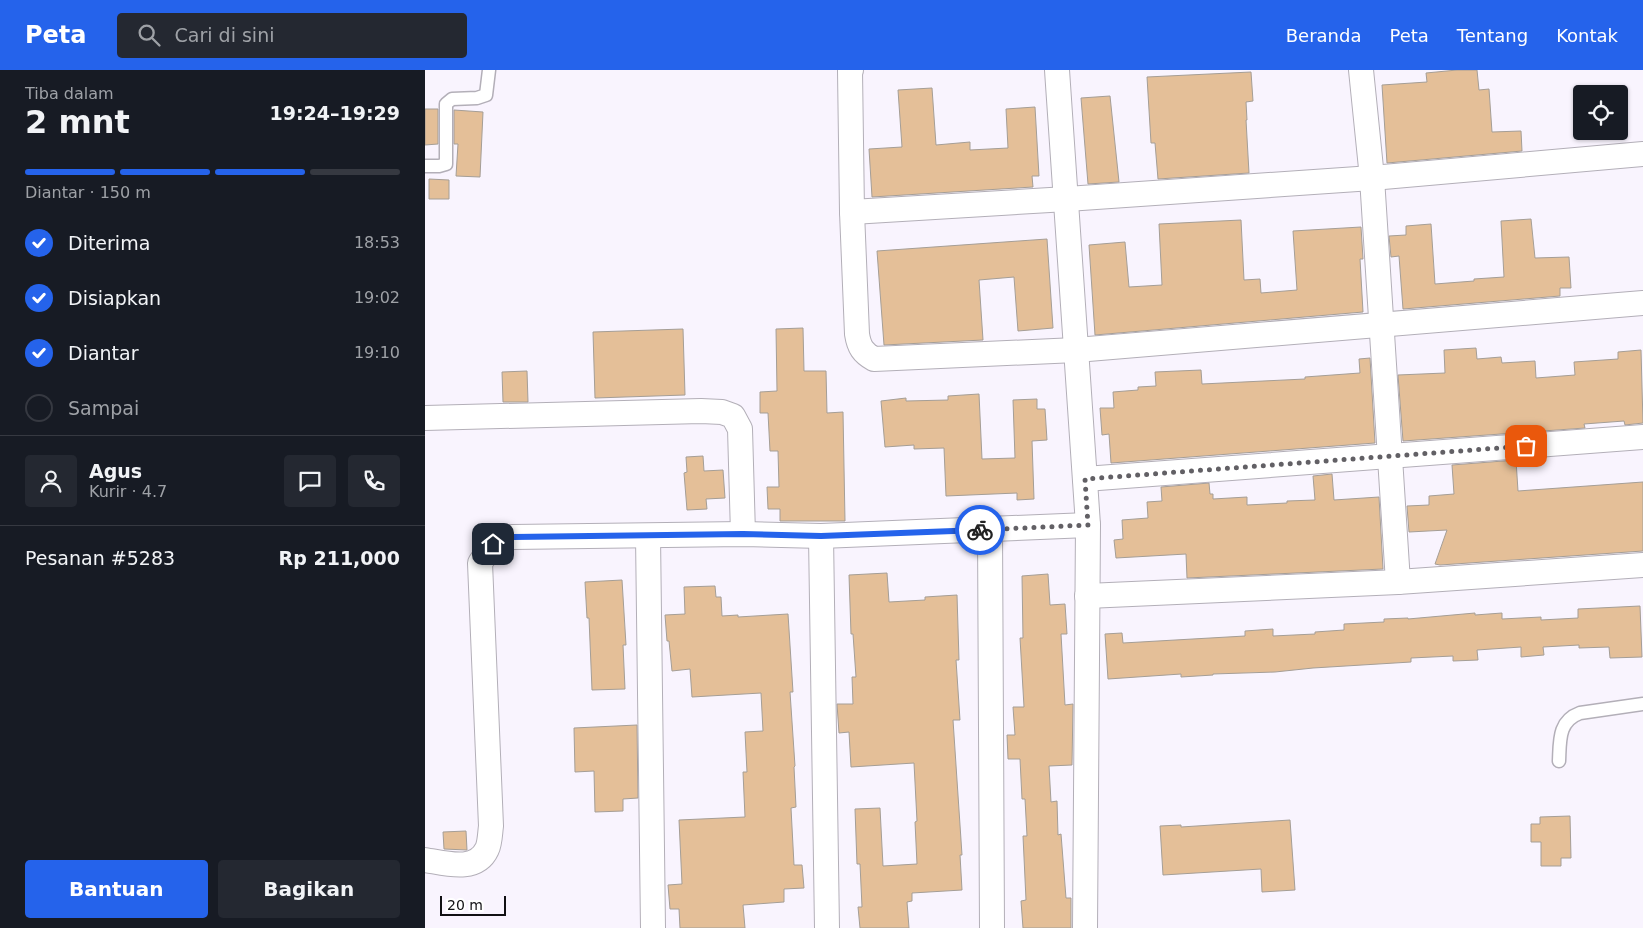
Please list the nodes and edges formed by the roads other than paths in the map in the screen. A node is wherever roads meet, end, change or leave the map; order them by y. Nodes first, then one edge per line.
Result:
1 (489, 70) edge
2 (851, 70) edge
3 (1057, 70) edge
4 (1361, 70) edge
5 (1643, 154) edge
6 (425, 166) edge
7 (1372, 178) junction
8 (1067, 199) junction
9 (852, 212) junction
10 (1643, 303) edge
11 (1381, 325) junction
12 (1077, 350) junction
13 (425, 418) edge
14 (1643, 437) edge
15 (1390, 456) junction
16 (1085, 479) junction
17 (1088, 525) junction
18 (990, 530) junction
19 (743, 534) junction
20 (648, 536) junction
21 (821, 536) junction
22 (1643, 565) edge
23 (1398, 582) junction
24 (1087, 596) junction
25 (1643, 704) edge
26 (1559, 761) dead end
27 (425, 860) edge
28 (653, 928) edge
29 (827, 928) edge
30 (992, 928) edge
31 (1085, 928) edge

1 - 6 lane
2 - 9 street
3 - 8 street
4 - 7 street
5 - 7 street
7 - 8 street
7 - 11 street
8 - 9 street
8 - 12 street
9 - 12 street
10 - 11 street
11 - 12 street
11 - 15 street
12 - 16 street
13 - 19 street
14 - 15 street
15 - 16 street
15 - 23 street
16 - 17 street
17 - 18 street
17 - 24 street
18 - 21 street
18 - 30 street
19 - 20 street
19 - 21 street
20 - 27 street
20 - 28 street
21 - 29 street
22 - 23 street
23 - 24 street
24 - 31 street
25 - 26 lane

